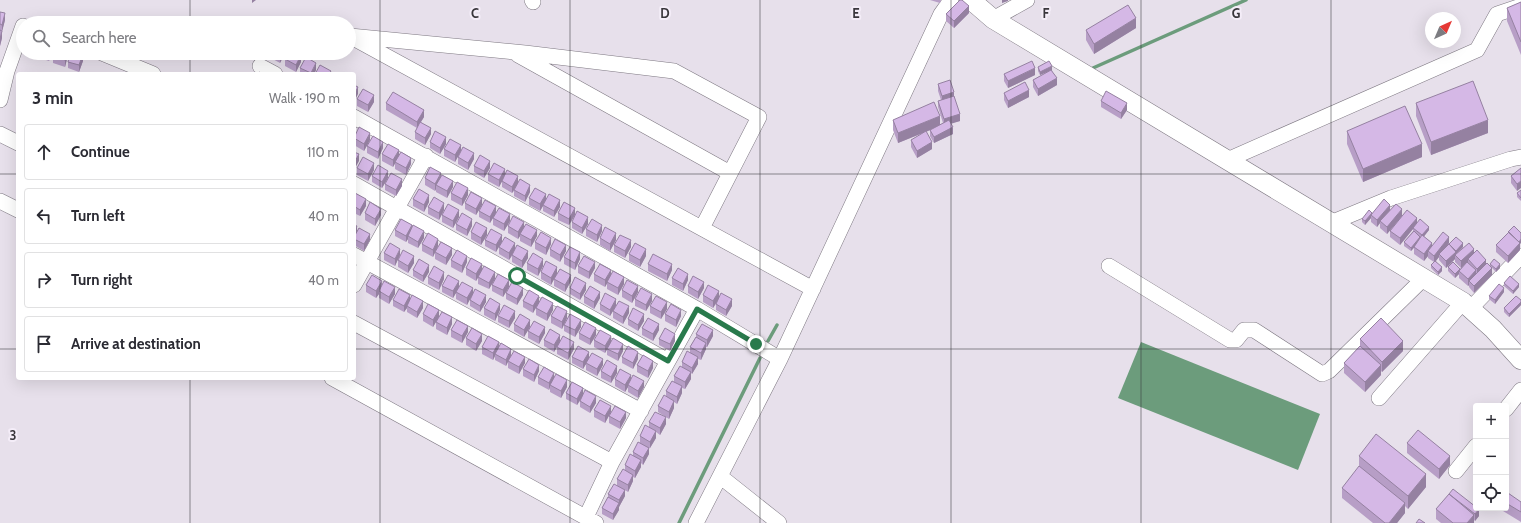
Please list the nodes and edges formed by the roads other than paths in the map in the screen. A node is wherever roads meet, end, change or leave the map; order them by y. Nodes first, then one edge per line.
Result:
1 (951, 0) edge
2 (971, 0) edge
3 (1027, 0) edge
4 (1521, 6) edge
5 (993, 19) junction
6 (356, 37) edge
7 (356, 40) edge
8 (512, 51) junction
9 (16, 57) edge
10 (115, 60) edge
11 (260, 66) dead end
12 (133, 70) edge
13 (143, 72) edge
14 (271, 72) edge
15 (12, 74) edge
16 (0, 100) edge
17 (356, 118) edge
18 (0, 134) edge
19 (16, 142) edge
20 (426, 156) junction
21 (1521, 157) edge
22 (1227, 160) junction
23 (730, 173) junction
24 (356, 185) edge
25 (0, 201) edge
26 (398, 207) junction
27 (16, 209) edge
28 (1333, 222) junction
29 (702, 228) junction
30 (356, 256) edge
31 (1521, 256) edge
32 (367, 262) junction
33 (1109, 266) dead end
34 (1424, 278) junction
35 (356, 281) edge
36 (813, 289) junction
37 (1466, 306) junction
38 (697, 309) junction
39 (356, 324) edge
40 (780, 359) junction
41 (1521, 360) edge
42 (668, 361) junction
43 (336, 380) edge
44 (1521, 390) edge
45 (1379, 398) dead end
46 (1509, 405) edge
47 (640, 411) junction
48 (1473, 450) edge
49 (612, 462) junction
50 (1456, 471) dead end
51 (721, 476) junction
52 (591, 520) edge
53 (696, 523) edge
54 (779, 523) edge

1 - 36 street
2 - 5 main road
3 - 5 street
4 - 22 street
5 - 22 main road
6 - 8 street
7 - 29 street
8 - 23 street
8 - 23 street
9 - 15 street
10 - 12 street
11 - 14 street
12 - 13 street
15 - 16 street
17 - 20 street
18 - 19 street
20 - 26 street
20 - 38 street
21 - 28 street
22 - 28 main road
23 - 29 street
24 - 26 street
25 - 27 street
26 - 32 street
26 - 42 street
28 - 34 main road
29 - 36 street
30 - 32 street
31 - 37 street
32 - 35 street
32 - 47 street
33 - 34 street
34 - 37 main road
36 - 40 street
37 - 41 main road
37 - 45 street
38 - 40 street
38 - 42 street
39 - 49 street
40 - 51 street
42 - 47 street
43 - 52 street
44 - 46 street
47 - 49 street
48 - 50 street
49 - 52 street
51 - 53 street
51 - 54 street

